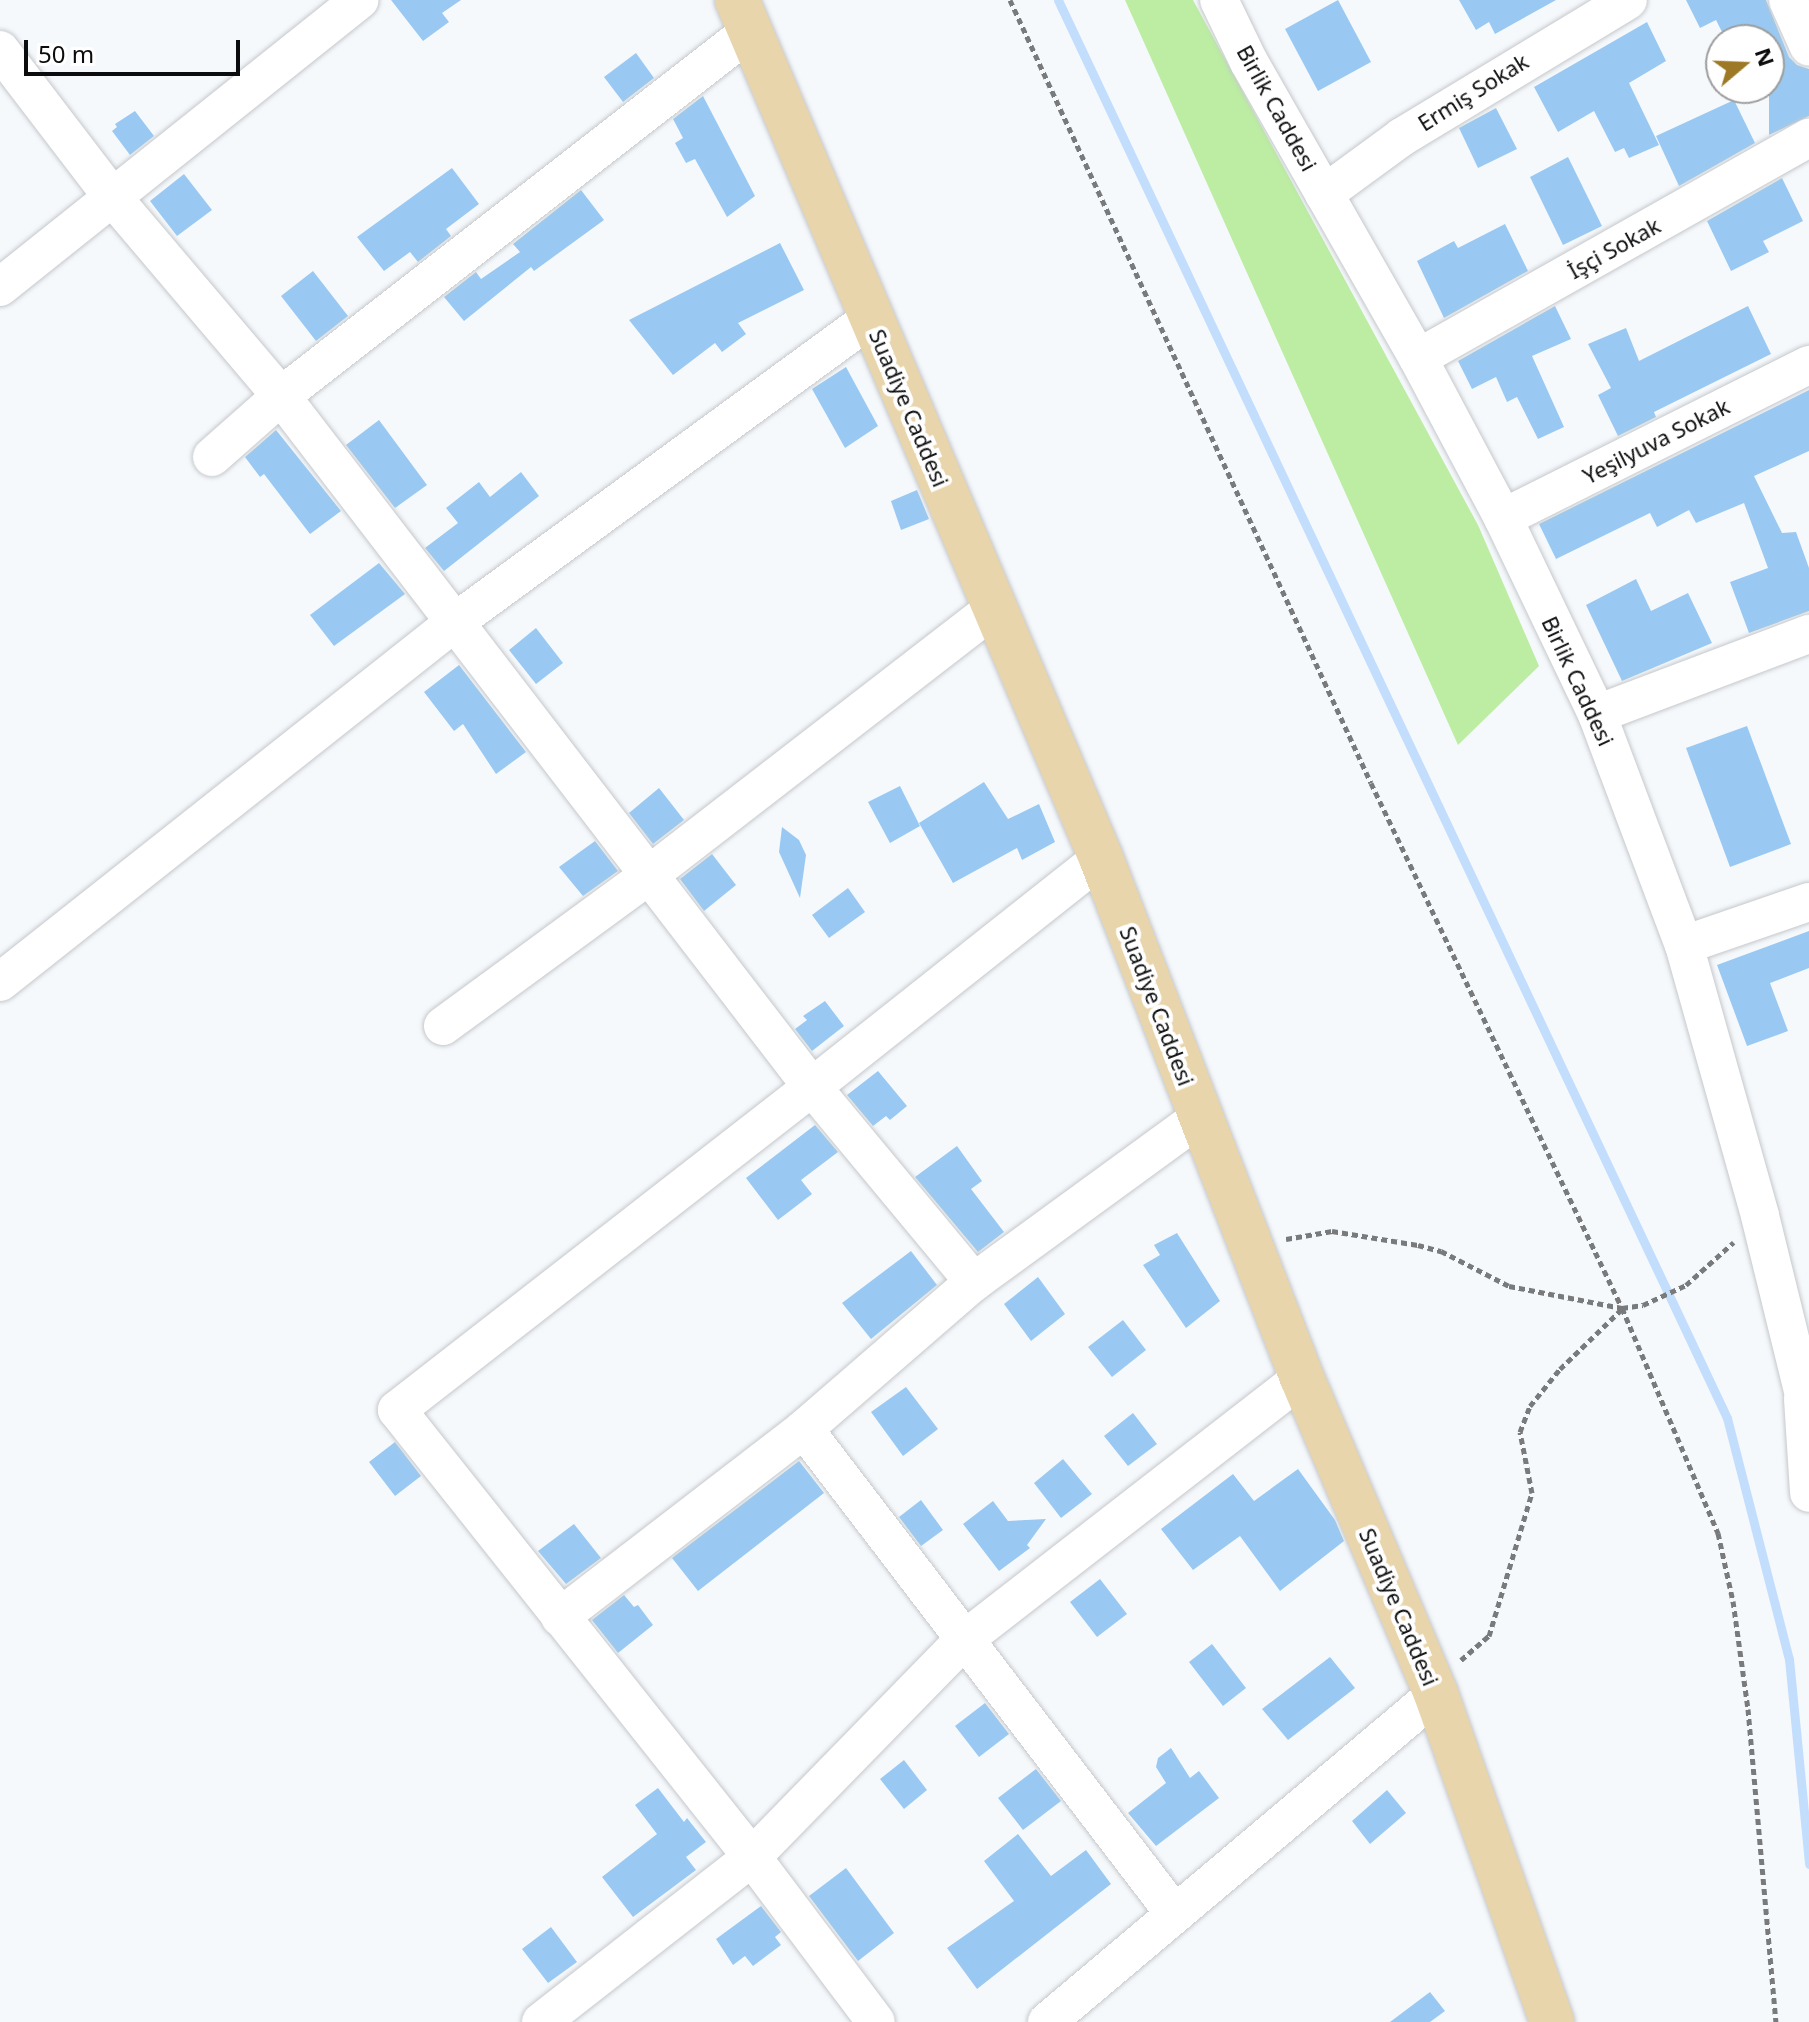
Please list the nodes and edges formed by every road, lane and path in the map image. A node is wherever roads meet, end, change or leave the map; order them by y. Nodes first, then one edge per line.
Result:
1 (360, 0) edge
2 (1010, 0) edge
3 (1219, 0) edge
4 (1628, 0) edge
5 (1788, 0) edge
6 (743, 16) edge
7 (1809, 47) edge
8 (0, 50) edge
9 (1809, 138) edge
10 (1324, 194) junction
11 (114, 199) junction
12 (0, 287) edge
13 (871, 318) junction
14 (1418, 358) junction
15 (1809, 365) edge
16 (281, 396) junction
17 (212, 457) dead end
18 (1503, 518) junction
19 (993, 609) junction
20 (455, 622) junction
21 (1809, 634) edge
22 (1597, 714) junction
23 (1101, 858) junction
24 (649, 875) junction
25 (1809, 902) edge
26 (1684, 945) junction
27 (0, 982) edge
28 (443, 1026) dead end
29 (812, 1087) junction
30 (1200, 1117) junction
31 (1760, 1216) junction
32 (1252, 1243) junction
33 (974, 1282) junction
34 (1622, 1308) junction
35 (1302, 1378) junction
36 (1806, 1407) edge
37 (804, 1429) junction
38 (1809, 1493) edge
39 (560, 1617) junction
40 (965, 1639) junction
41 (1436, 1694) junction
42 (752, 1857) junction
43 (1174, 1913) junction
44 (1549, 2021) edge
45 (541, 2022) edge
46 (876, 2022) edge
47 (1047, 2022) edge
48 (1776, 2022) edge

1 - 11 street
2 - 34 path
3 - 10 street, Birlik Caddesi
4 - 10 street, Ermiş Sokak
5 - 7 street
6 - 13 main road, Suadiye Caddesi
6 - 16 street
8 - 11 street
9 - 14 street, İşçi Sokak
10 - 14 street, Birlik Caddesi
11 - 12 street
11 - 16 street
13 - 19 main road, Suadiye Caddesi
13 - 20 street
14 - 18 street, Birlik Caddesi
15 - 18 street, Yeşilyuva Sokak
16 - 17 street
16 - 20 street
18 - 22 street, Birlik Caddesi
19 - 23 main road, Suadiye Caddesi
19 - 24 street
20 - 24 street
20 - 27 street
21 - 22 street
22 - 26 street, Birlik Caddesi
23 - 29 street
23 - 30 main road, Suadiye Caddesi
24 - 28 street
24 - 29 street
25 - 26 street
26 - 31 street, Birlik Caddesi
29 - 33 street
29 - 39 street
30 - 32 main road, Suadiye Caddesi
30 - 33 street
31 - 34 path
31 - 36 street, Birlik Caddesi
32 - 34 path
32 - 35 main road, Suadiye Caddesi
33 - 37 street
34 - 41 path
34 - 48 path
35 - 40 street
35 - 41 main road, Suadiye Caddesi
36 - 38 street, Birlik Caddesi
37 - 39 street
37 - 40 street
39 - 42 street
40 - 42 street
40 - 43 street
41 - 43 street
41 - 44 main road, Suadiye Caddesi
42 - 45 street
42 - 46 street
43 - 47 street

